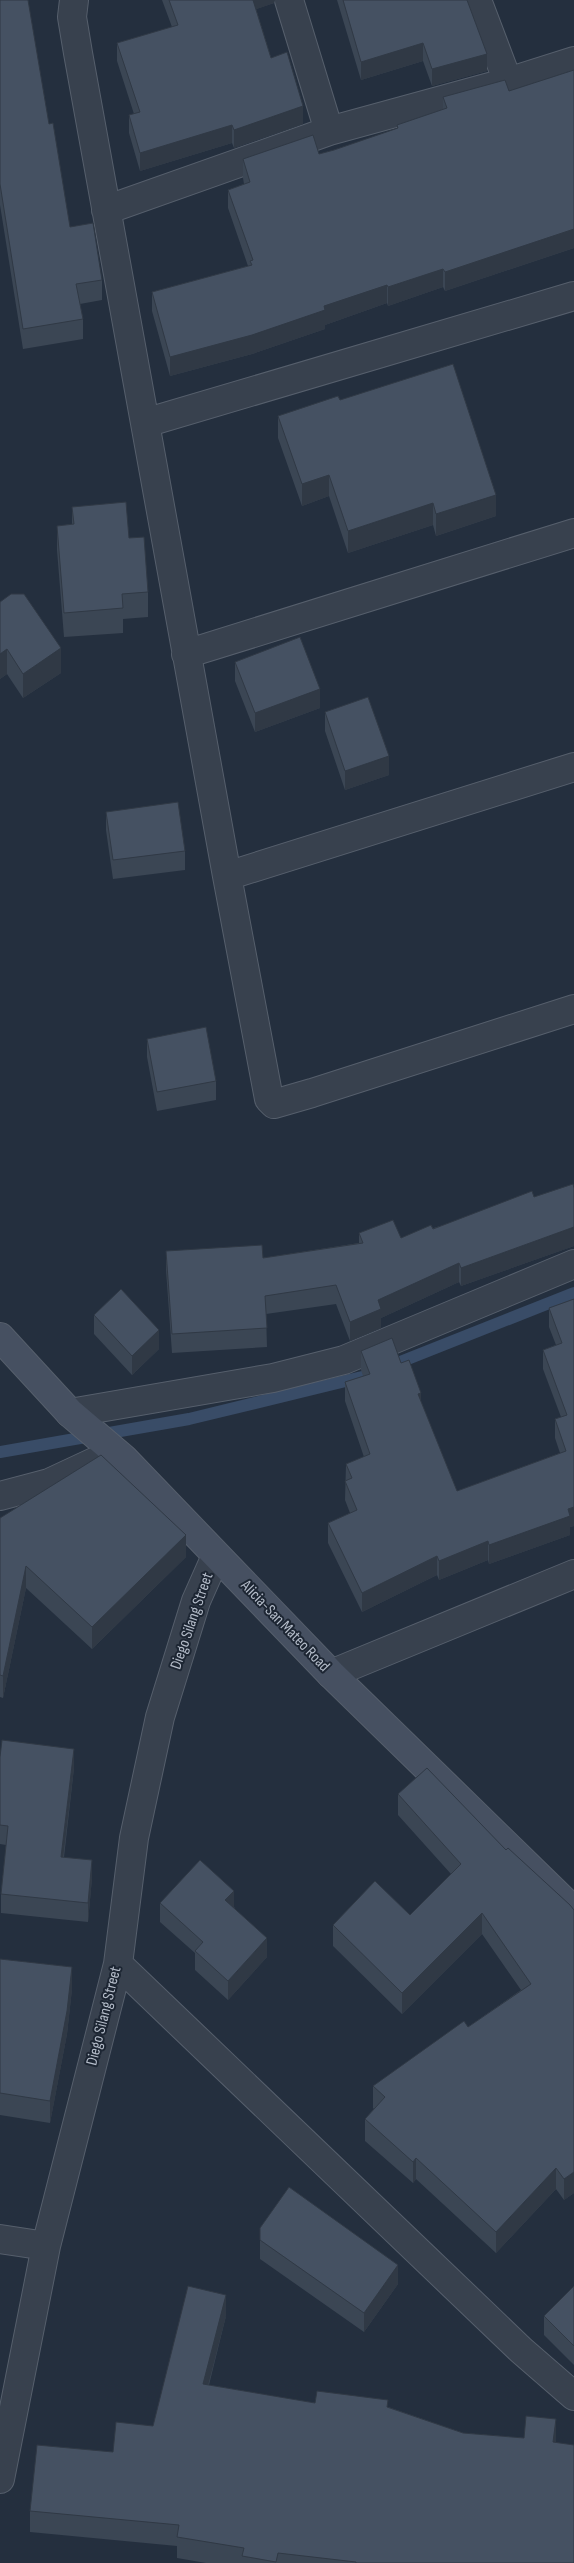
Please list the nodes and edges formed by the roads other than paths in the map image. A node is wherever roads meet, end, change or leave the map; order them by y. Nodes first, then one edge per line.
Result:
1 (74, 0) edge
2 (289, 0) edge
3 (477, 0) edge
4 (574, 61) edge
5 (508, 82) junction
6 (330, 131) junction
7 (106, 210) junction
8 (574, 296) edge
9 (145, 424) junction
10 (574, 533) edge
11 (186, 654) junction
12 (574, 767) edge
13 (226, 876) junction
14 (574, 1009) edge
15 (574, 1264) edge
16 (0, 1337) edge
17 (70, 1413) junction
18 (124, 1459) junction
19 (0, 1496) edge
20 (216, 1556) junction
21 (574, 1574) edge
22 (331, 1674) junction
23 (574, 1911) edge
24 (118, 1964) junction
25 (0, 2239) edge
26 (46, 2246) junction
27 (574, 2396) edge
28 (0, 2479) edge

1 - 7 street
2 - 6 street
3 - 5 street
4 - 5 street
5 - 6 street
6 - 7 street
7 - 9 street
8 - 9 street
9 - 11 street
10 - 11 street
11 - 13 street
12 - 13 street
13 - 14 street
15 - 17 street
16 - 17 main road, Alicia-San Mateo Road
17 - 18 main road, Alicia-San Mateo Road
18 - 19 street
18 - 20 main road, Alicia-San Mateo Road
20 - 22 main road, Alicia-San Mateo Road
20 - 24 street, Diego Silang Street
21 - 22 street
22 - 23 main road, Alicia-San Mateo Road
24 - 26 street, Diego Silang Street
24 - 27 street
25 - 26 street
26 - 28 street, Diego Silang Street

